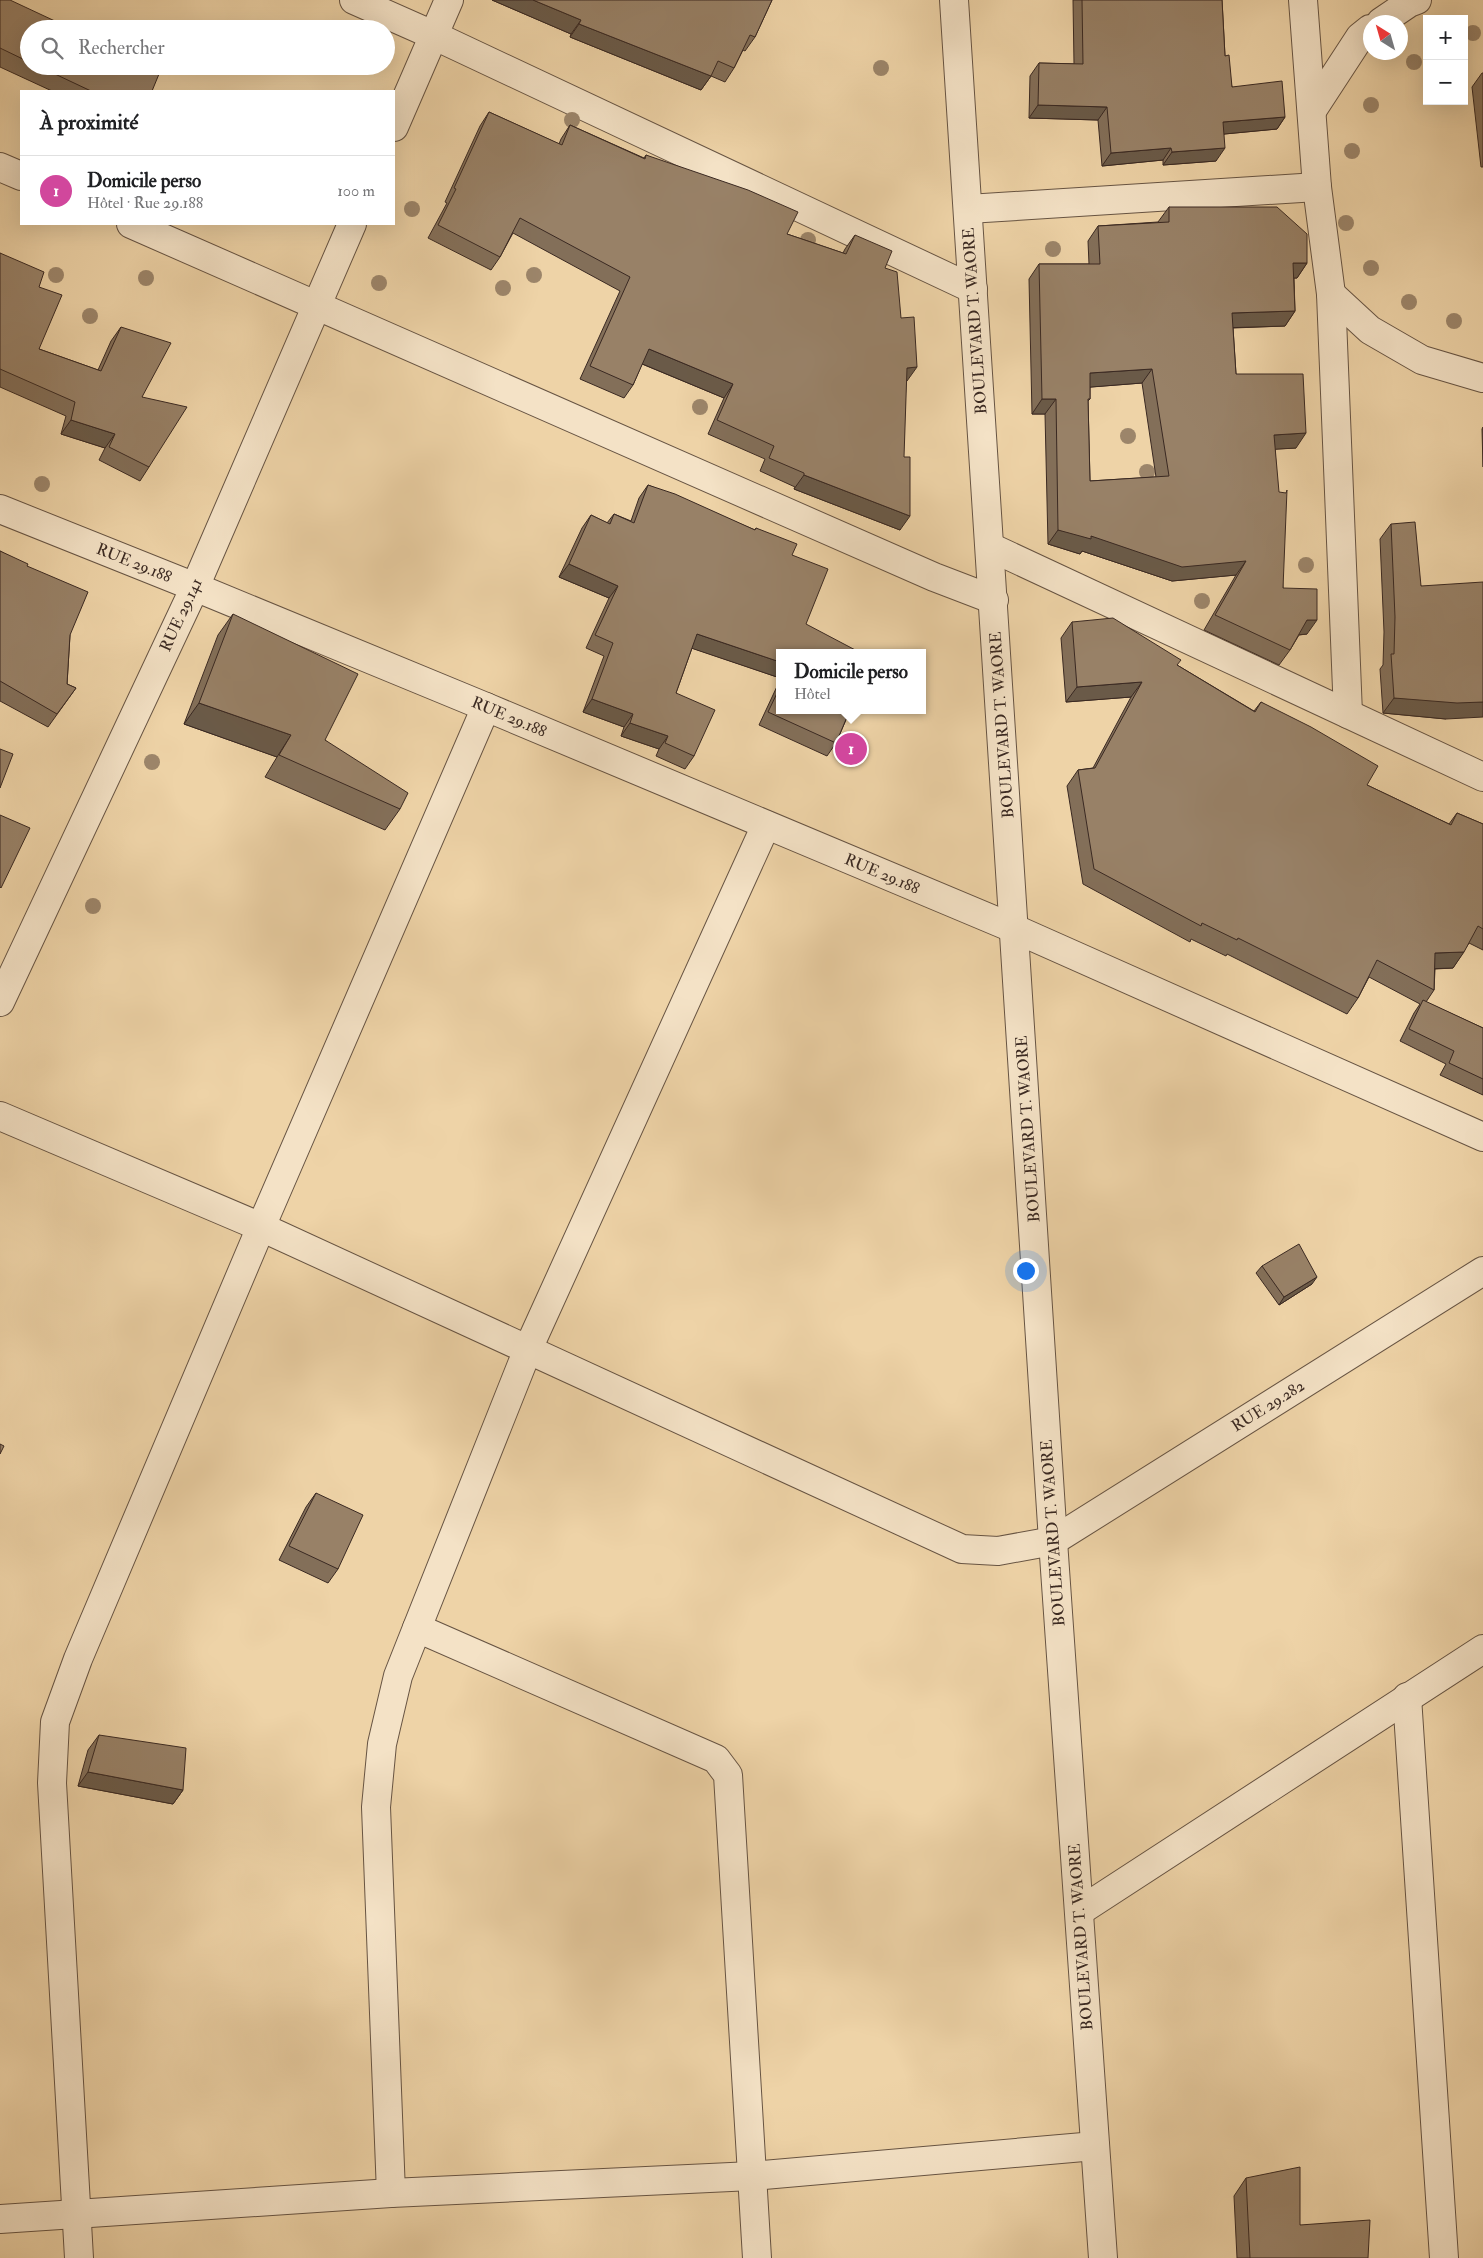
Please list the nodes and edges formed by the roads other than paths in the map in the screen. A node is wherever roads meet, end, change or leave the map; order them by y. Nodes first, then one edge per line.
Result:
1 (354, 0) edge
2 (449, 0) edge
3 (954, 0) edge
4 (1303, 0) edge
5 (1418, 0) edge
6 (1391, 15) edge
7 (433, 35) junction
8 (1363, 35) edge
9 (1312, 108) junction
10 (395, 125) edge
11 (0, 167) edge
12 (20, 176) edge
13 (1317, 186) junction
14 (968, 210) junction
15 (133, 225) edge
16 (352, 225) edge
17 (973, 289) junction
18 (1330, 294) junction
19 (317, 305) junction
20 (1483, 378) edge
21 (0, 509) edge
22 (990, 547) junction
23 (195, 587) junction
24 (994, 600) junction
25 (486, 707) junction
26 (1348, 714) junction
27 (1483, 776) edge
28 (766, 825) junction
29 (1016, 930) junction
30 (0, 1002) edge
31 (0, 1116) edge
32 (1483, 1137) edge
33 (261, 1227) junction
34 (1483, 1271) edge
35 (528, 1349) junction
36 (1053, 1540) junction
37 (417, 1628) junction
38 (1483, 1648) edge
39 (1407, 1697) junction
40 (1080, 1911) junction
41 (1095, 2146) junction
42 (752, 2176) junction
43 (391, 2193) junction
44 (76, 2214) junction
45 (0, 2219) edge
46 (79, 2258) edge
47 (757, 2258) edge
48 (1103, 2258) edge
49 (1444, 2258) edge

1 - 7 street
2 - 7 street
3 - 14 street, BOULEVARD T. WAORE
4 - 9 street
5 - 6 street
7 - 10 street
7 - 17 street
8 - 9 street
9 - 13 street
11 - 12 street
13 - 14 street
13 - 18 street
14 - 17 street, BOULEVARD T. WAORE
15 - 19 street
16 - 19 street, RUE 29.141
17 - 22 street, BOULEVARD T. WAORE
18 - 20 street
18 - 26 street
19 - 23 street, RUE 29.141
19 - 24 street
21 - 23 street, RUE 29.188
22 - 24 street, BOULEVARD T. WAORE
22 - 26 street
23 - 25 street, RUE 29.188
23 - 30 street, RUE 29.141
24 - 29 street, BOULEVARD T. WAORE
25 - 28 street, RUE 29.188
25 - 33 street
26 - 27 street
28 - 29 street, RUE 29.188
28 - 35 street
29 - 32 street, RUE 29.188
29 - 36 street, BOULEVARD T. WAORE
31 - 33 street
33 - 35 street
33 - 44 street
34 - 36 street, RUE 29.282
35 - 36 street
35 - 37 street
36 - 40 street, BOULEVARD T. WAORE
37 - 42 street
37 - 43 street
38 - 39 street
39 - 40 street
39 - 49 street
40 - 41 street, BOULEVARD T. WAORE
41 - 42 street
41 - 48 street, BOULEVARD T. WAORE
42 - 43 street
42 - 47 street
43 - 44 street
44 - 45 street
44 - 46 street

